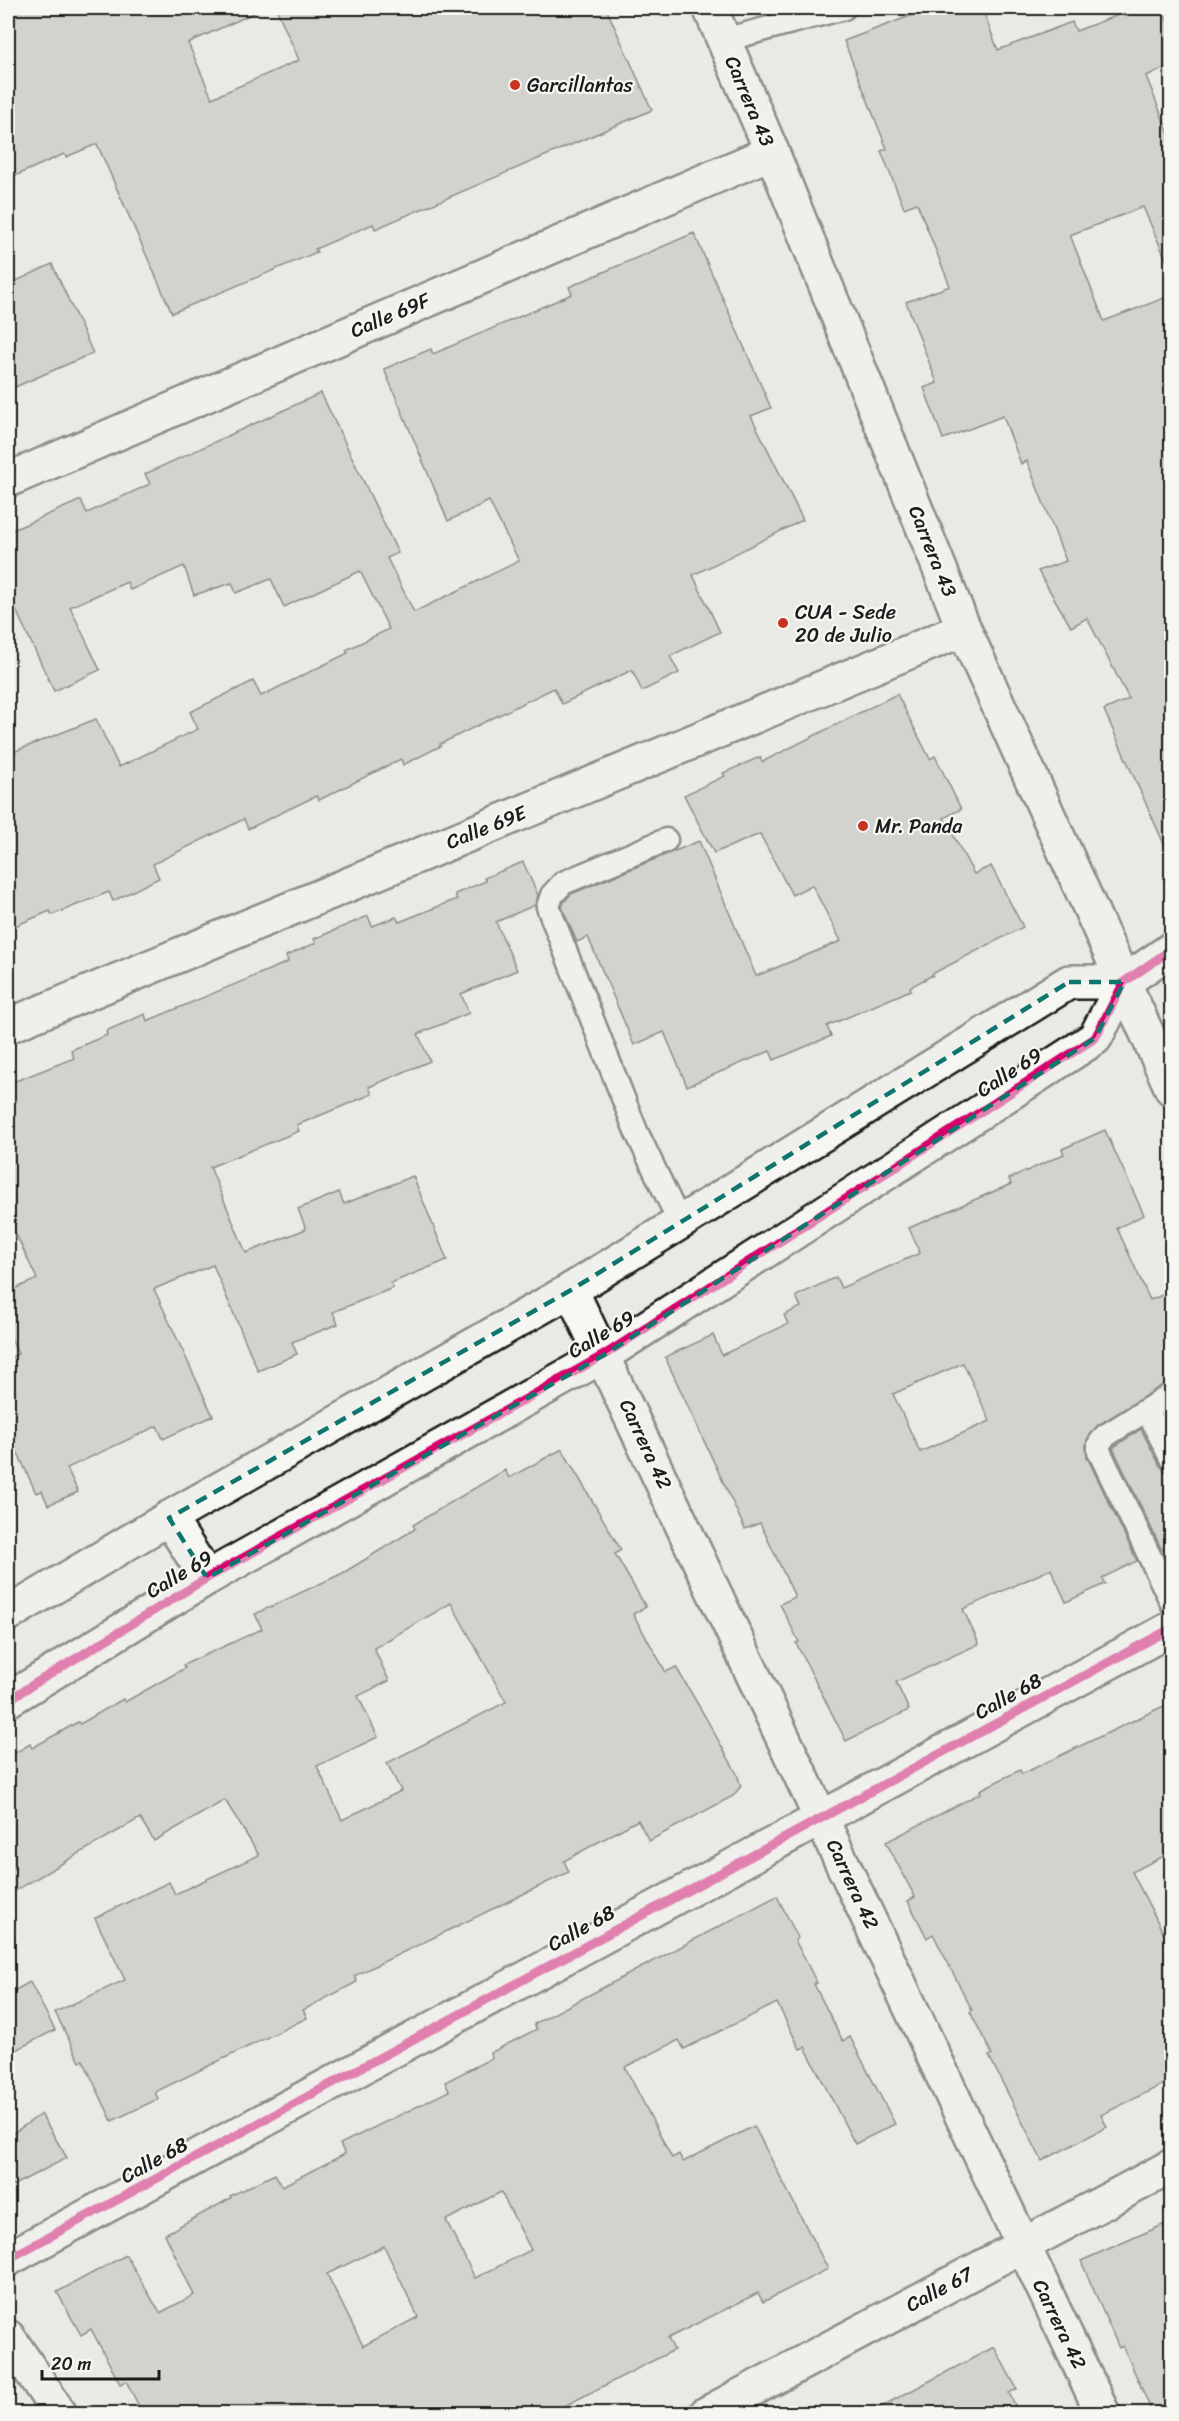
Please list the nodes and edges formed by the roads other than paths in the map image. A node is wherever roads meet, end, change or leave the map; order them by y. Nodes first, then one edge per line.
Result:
1 (710, 8) edge
2 (844, 8) edge
3 (724, 40) junction
4 (772, 152) junction
5 (8, 480) edge
6 (964, 629) junction
7 (666, 840) dead end
8 (1172, 949) edge
9 (1124, 982) junction
10 (8, 1026) edge
11 (1172, 1089) edge
12 (680, 1223) junction
13 (571, 1290) junction
14 (604, 1355) junction
15 (1172, 1394) edge
16 (1147, 1410) junction
17 (1172, 1460) edge
18 (169, 1518) junction
19 (1164, 1569) edge
20 (207, 1578) junction
21 (1172, 1603) edge
22 (8, 1614) edge
23 (1172, 1628) edge
24 (8, 1700) edge
25 (822, 1817) junction
26 (1172, 2166) edge
27 (1022, 2244) junction
28 (8, 2259) edge
29 (8, 2337) edge
30 (60, 2414) edge
31 (706, 2414) edge
32 (1103, 2414) edge

1 - 3 street, Carrera 43
2 - 3 lane
3 - 4 street, Carrera 43
4 - 5 street, Calle 69F
4 - 6 street, Carrera 43
6 - 9 street, Carrera 43
6 - 10 street, Calle 69E
7 - 12 lane
8 - 9 street, Calle 69
9 - 11 street, Carrera 43
9 - 12 street
9 - 14 street, Calle 69
12 - 13 street
13 - 14 street, Carrera 42
13 - 18 street
14 - 20 street, Calle 69
14 - 25 street, Carrera 42
15 - 16 lane
16 - 17 lane
16 - 19 lane
18 - 20 street
18 - 22 street
19 - 21 lane
20 - 24 street, Calle 69
23 - 25 street, Calle 68
25 - 27 street, Carrera 42
25 - 28 street, Calle 68
26 - 27 street, Calle 67
27 - 31 street, Calle 67
27 - 32 street, Carrera 42
29 - 30 street

